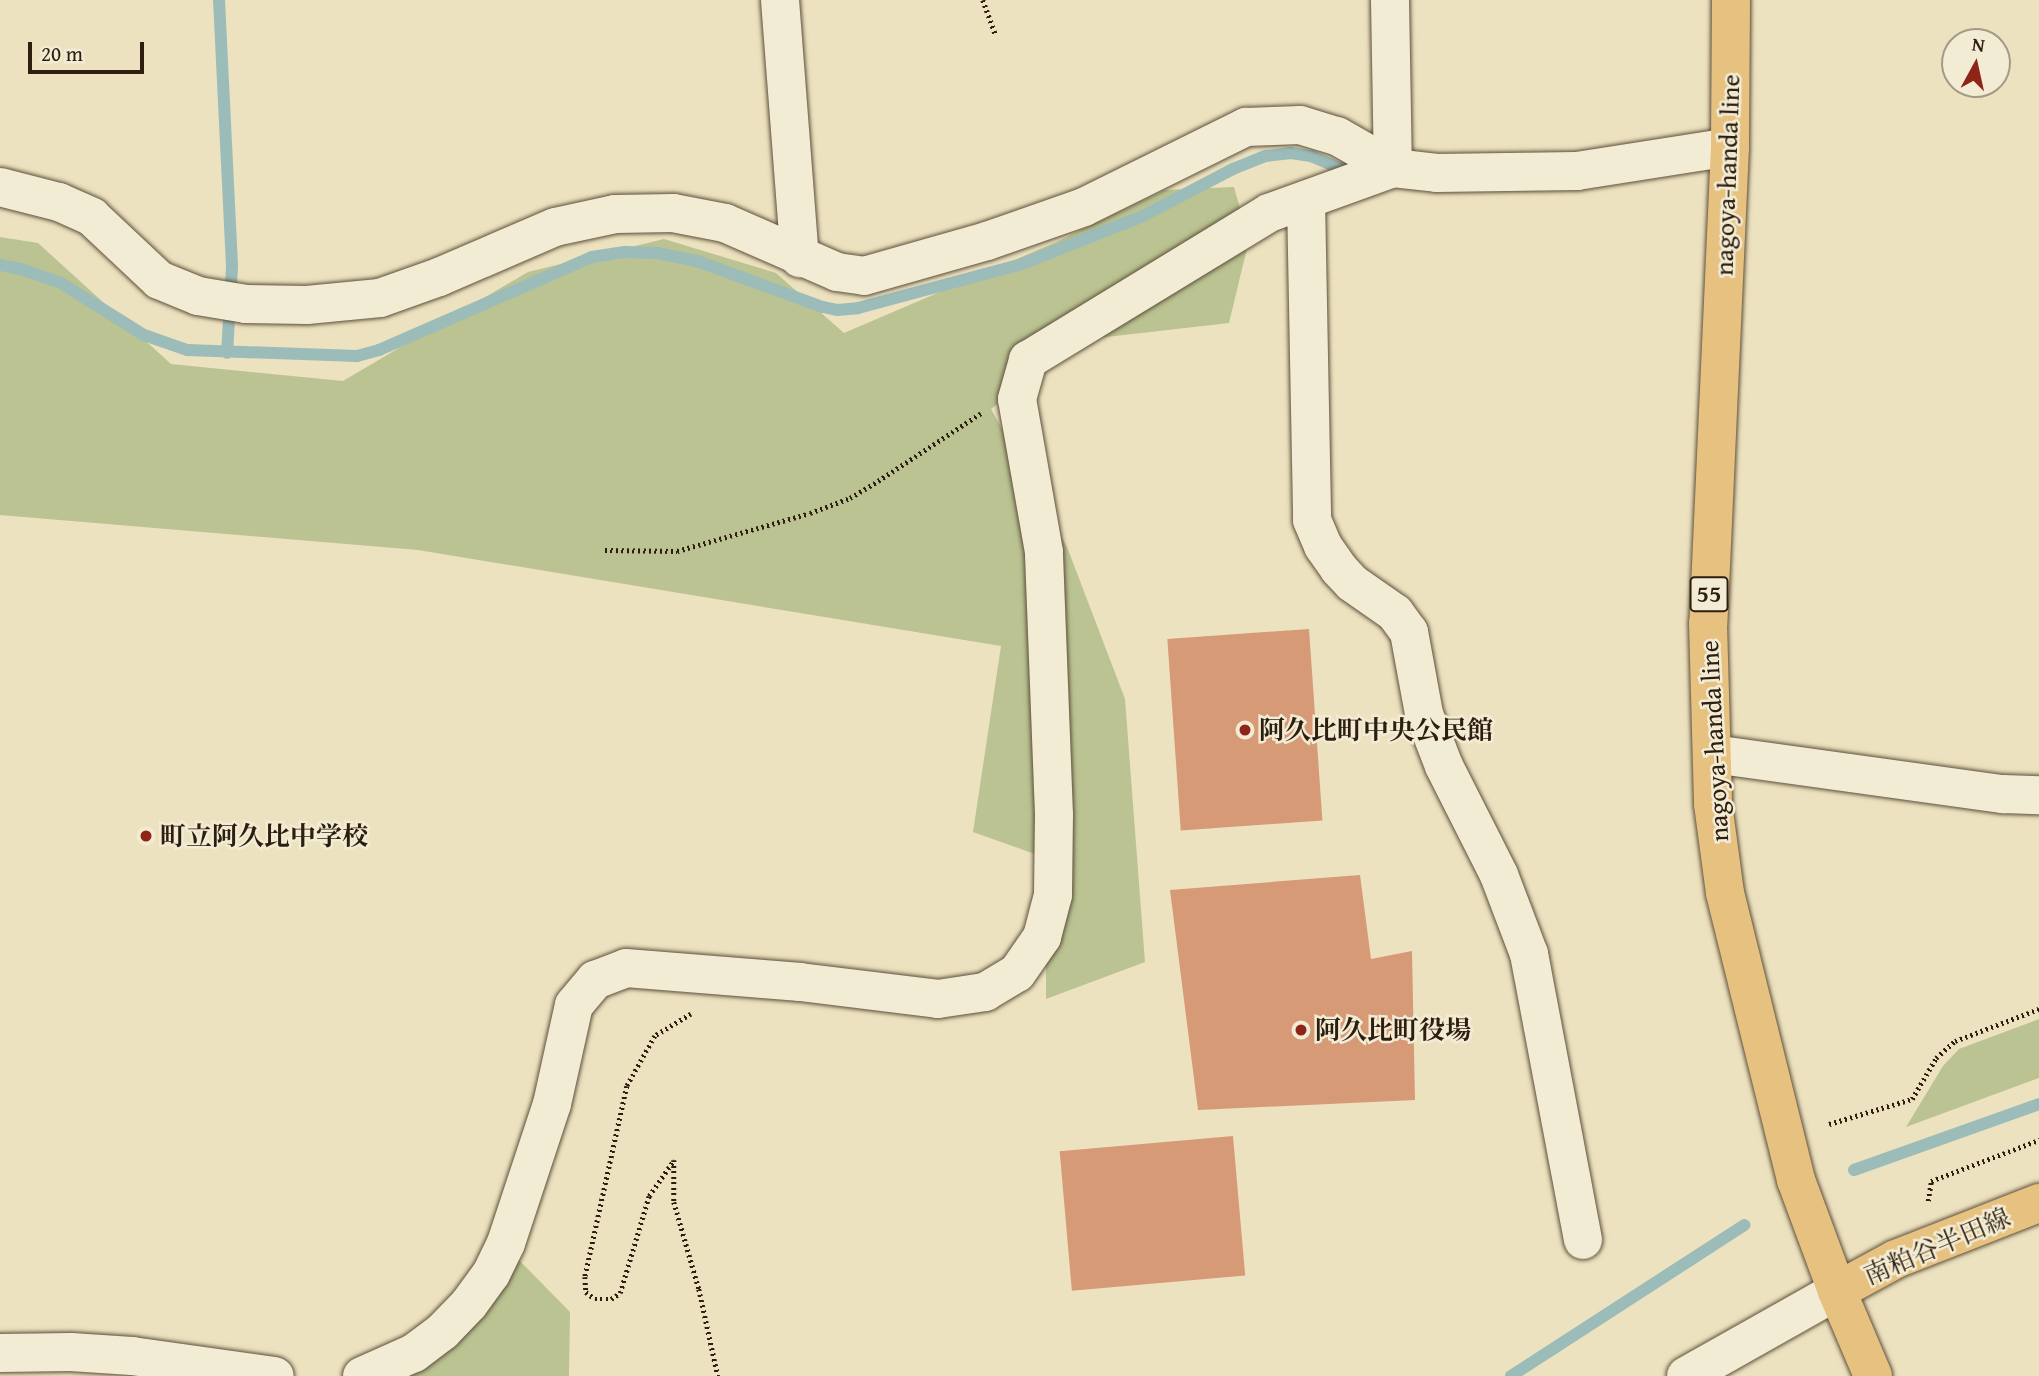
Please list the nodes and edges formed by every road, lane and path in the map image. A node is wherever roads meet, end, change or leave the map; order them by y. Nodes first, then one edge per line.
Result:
1 (780, 0) edge
2 (983, 0) edge
3 (1390, 0) edge
4 (1731, 0) edge
5 (996, 36) dead end
6 (1730, 148) junction
7 (1393, 168) junction
8 (0, 187) edge
9 (1306, 200) junction
10 (800, 258) junction
11 (1017, 399) junction
12 (605, 550) dead end
13 (1713, 754) junction
14 (2039, 795) edge
15 (2039, 1009) edge
16 (701, 1012) dead end
17 (1829, 1124) dead end
18 (2039, 1140) edge
19 (1928, 1202) dead end
20 (2039, 1203) edge
21 (1583, 1240) dead end
22 (1836, 1291) junction
23 (0, 1353) edge
24 (275, 1376) edge
25 (362, 1376) edge
26 (718, 1376) edge
27 (1686, 1376) edge
28 (1872, 1376) edge

1 - 10 street
2 - 5 path
3 - 7 street
4 - 6 main road, nagoya-handa line / 55
6 - 7 street
6 - 13 main road, nagoya-handa line / 55
7 - 9 street
7 - 10 street
8 - 10 street
9 - 11 street
9 - 21 street
11 - 12 path
11 - 25 street
13 - 14 street
13 - 22 main road, nagoya-handa line / 55
15 - 17 path
16 - 26 path
18 - 19 path
20 - 22 main road, 南粕谷半田線
22 - 27 street
22 - 28 main road, nagoya-handa line / 55
23 - 24 street

